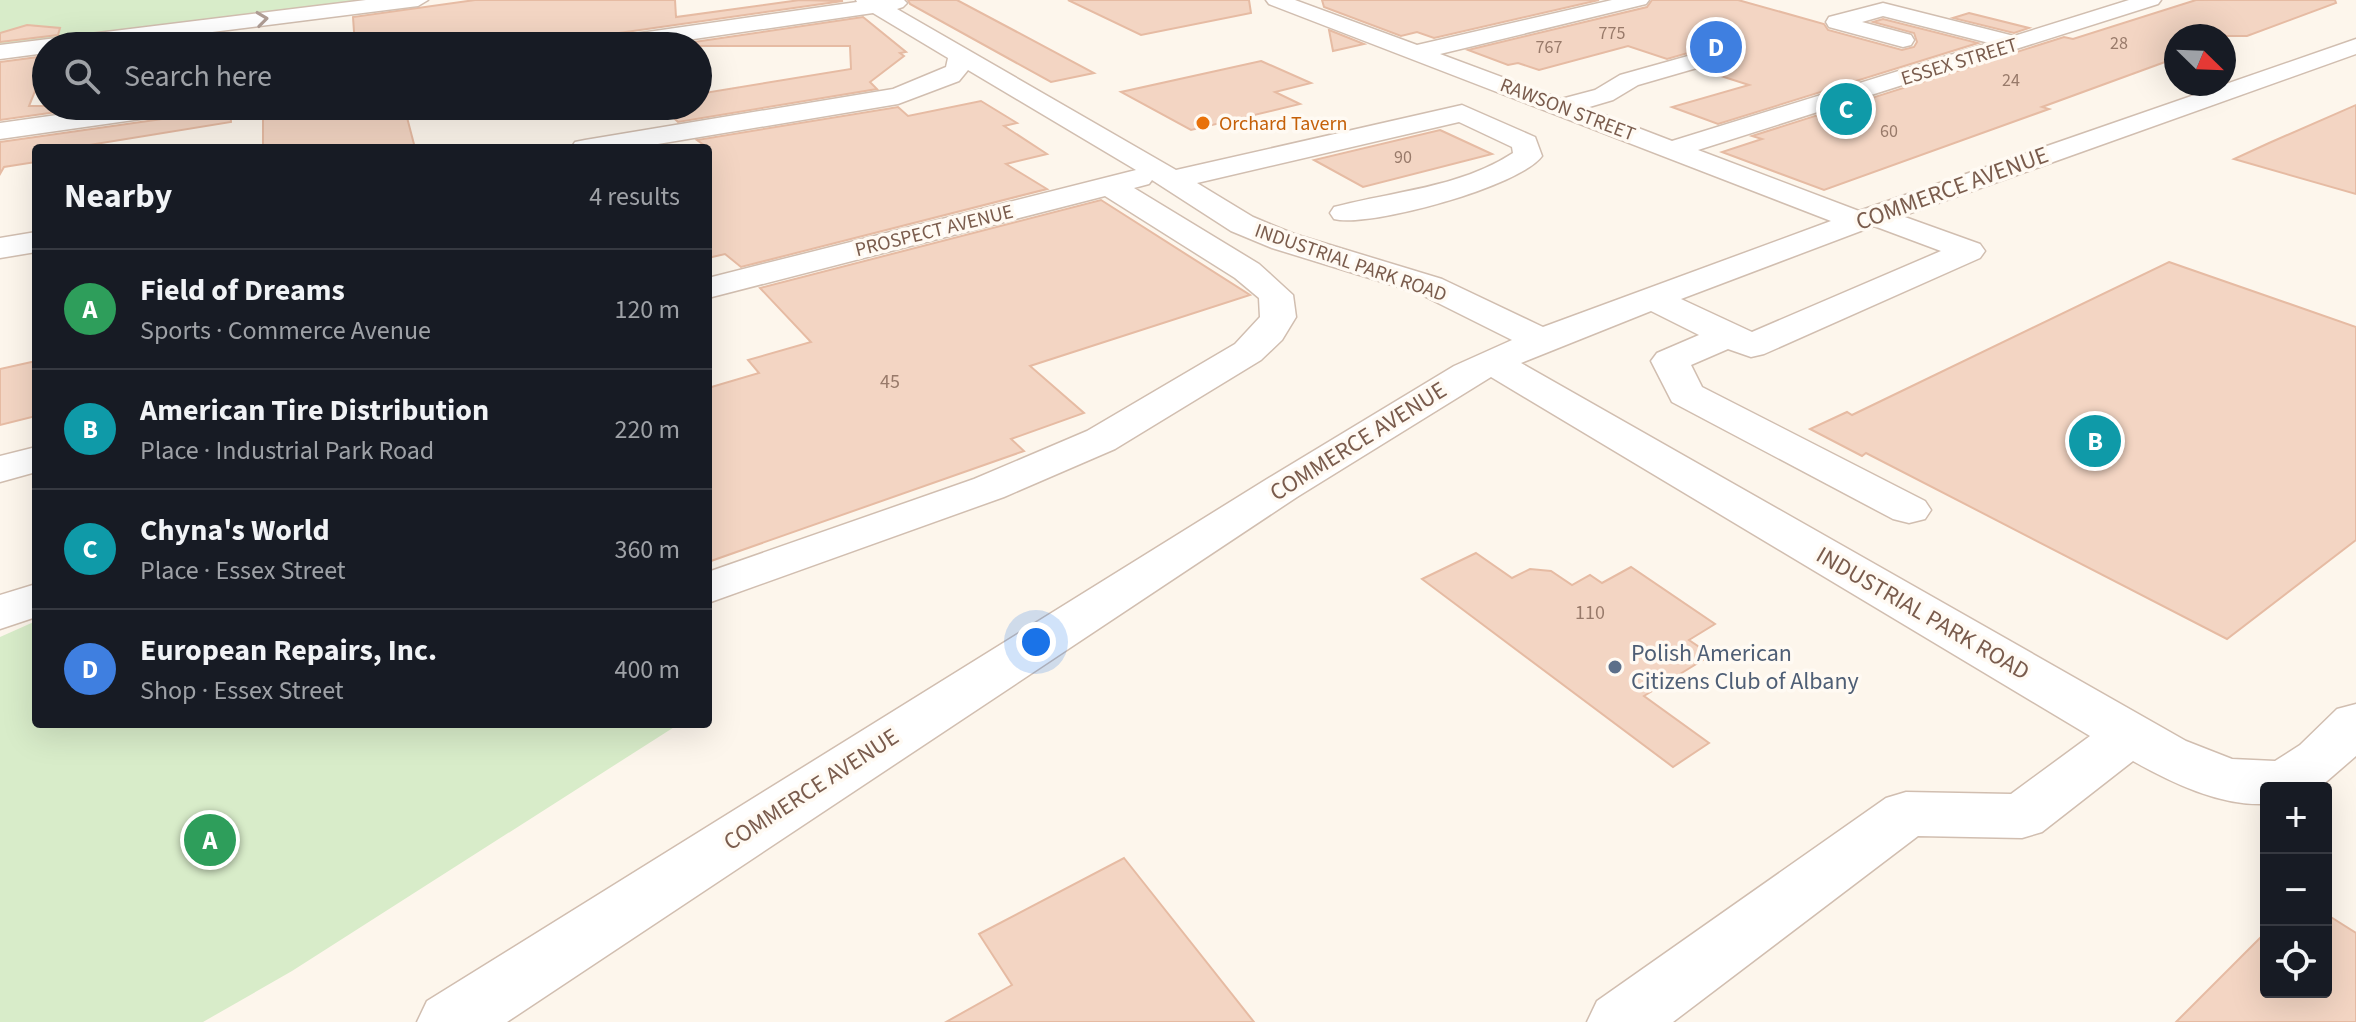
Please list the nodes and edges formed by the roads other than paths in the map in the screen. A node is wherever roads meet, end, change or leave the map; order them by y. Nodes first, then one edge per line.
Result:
1 (418, 0) edge
2 (918, 0) edge
3 (1276, 0) edge
4 (1639, 0) edge
5 (2151, 0) edge
6 (872, 3) edge
7 (159, 32) edge
8 (688, 32) edge
9 (1852, 40) dead end
10 (1903, 40) dead end
11 (2016, 43) junction
12 (32, 48) edge
13 (0, 52) edge
14 (1418, 52) junction
15 (2348, 53) edge
16 (961, 54) junction
17 (1720, 54) dead end
18 (1944, 66) junction
19 (1000, 77) junction
20 (898, 96) junction
21 (1563, 107) junction
22 (77, 120) edge
23 (0, 131) edge
24 (609, 144) edge
25 (1674, 149) junction
26 (1166, 176) junction
27 (1110, 186) junction
28 (1345, 213) dead end
29 (1867, 218) junction
30 (32, 243) edge
31 (0, 248) edge
32 (712, 287) edge
33 (1653, 299) junction
34 (1729, 335) junction
35 (1541, 340) junction
36 (1493, 362) junction
37 (32, 460) edge
38 (0, 469) edge
39 (1909, 510) dead end
40 (712, 587) edge
41 (32, 601) edge
42 (0, 613) edge
43 (2356, 723) edge
44 (2130, 735) junction
45 (451, 1022) edge
46 (1621, 1022) edge

7 -> 1 street
2 - 6 street
3 - 14 street, RAWSON STREET
4 - 14 street
5 - 11 street, ESSEX STREET
6 - 8 street
6 - 16 street, INDUSTRIAL PARK ROAD
9 - 18 street
10 - 11 street
11 - 18 street, ESSEX STREET
12 - 13 street
14 - 21 street, RAWSON STREET
15 - 29 street, COMMERCE AVENUE
16 - 19 street, INDUSTRIAL PARK ROAD
16 - 20 street
17 - 21 street
18 - 25 street, ESSEX STREET
19 - 20 street
19 - 26 street, INDUSTRIAL PARK ROAD
20 - 24 street
21 - 25 street, RAWSON STREET
22 - 23 street
25 - 29 street, RAWSON STREET
26 - 27 street, PROSPECT AVENUE
26 - 28 street, PROSPECT AVENUE
26 - 35 street, INDUSTRIAL PARK ROAD
27 - 32 street, PROSPECT AVENUE
27 - 40 street
29 - 33 street, COMMERCE AVENUE
29 - 34 street, RAWSON STREET
30 - 31 street
33 - 34 street
33 - 35 street, COMMERCE AVENUE
34 - 39 street
35 - 36 street, COMMERCE AVENUE
36 - 44 street, INDUSTRIAL PARK ROAD
36 - 45 street, COMMERCE AVENUE
37 - 38 street
41 - 42 street
43 - 44 street, INDUSTRIAL PARK ROAD
44 - 46 street

